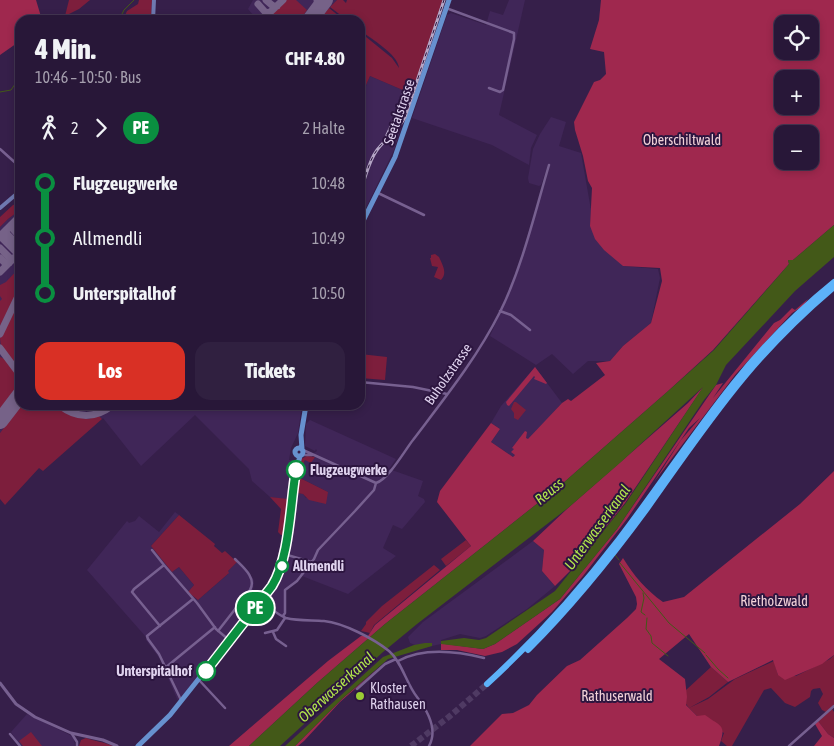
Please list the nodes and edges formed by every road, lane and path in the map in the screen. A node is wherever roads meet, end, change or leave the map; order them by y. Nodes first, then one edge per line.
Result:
1 (154, 0) edge
2 (449, 0) edge
3 (446, 8) junction
4 (153, 15) edge
5 (489, 88) dead end
6 (0, 149) edge
7 (15, 162) edge
8 (549, 165) dead end
9 (378, 193) junction
10 (15, 195) edge
11 (0, 208) edge
12 (424, 215) dead end
13 (365, 218) edge
14 (834, 282) edge
15 (834, 287) edge
16 (500, 311) junction
17 (530, 330) dead end
18 (365, 382) edge
19 (447, 394) junction
20 (305, 410) edge
21 (300, 452) junction
22 (376, 483) junction
23 (152, 550) dead end
24 (284, 554) junction
25 (235, 559) dead end
26 (311, 563) junction
27 (164, 565) junction
28 (339, 570) dead end
29 (250, 590) junction
30 (193, 599) junction
31 (261, 599) junction
32 (284, 617) junction
33 (160, 626) junction
34 (217, 629) junction
35 (273, 632) junction
36 (265, 633) dead end
37 (230, 641) junction
38 (286, 646) dead end
39 (484, 658) dead end
40 (396, 659) junction
41 (165, 668) junction
42 (199, 680) junction
43 (0, 683) edge
44 (356, 689) dead end
45 (181, 702) junction
46 (834, 706) edge
47 (225, 708) dead end
48 (71, 733) junction
49 (10, 734) dead end
50 (82, 735) junction
51 (77, 742) junction
52 (20, 746) edge
53 (77, 746) edge
54 (117, 746) edge
55 (138, 746) edge
56 (429, 746) edge
57 (789, 746) edge

1 - 4 main road
2 - 3 main road, Seetalstrasse
3 - 5 street
3 - 9 main road, Seetalstrasse
6 - 7 street
8 - 16 street, Buholzstrasse
9 - 12 street
9 - 13 main road, Seetalstrasse
10 - 11 main road
14 - 15 highway
16 - 17 street
16 - 19 street, Buholzstrasse
18 - 19 street
19 - 22 street, Buholzstrasse
20 - 21 main road
21 - 22 street
21 - 24 main road
22 - 26 street, Buholzstrasse
23 - 27 street
24 - 26 street
24 - 31 main road
25 - 29 street
26 - 28 street
26 - 32 street
27 - 30 street
27 - 33 street
29 - 31 street
29 - 34 street
30 - 33 street
30 - 34 street
31 - 32 street
31 - 37 main road
32 - 35 street
32 - 40 street
33 - 41 street
34 - 37 street
34 - 41 street
35 - 36 street
35 - 38 street
37 - 42 main road
39 - 40 street
40 - 44 street
40 - 56 street
41 - 45 street
42 - 45 main road
42 - 47 street
43 - 48 street
45 - 55 main road
46 - 57 street
48 - 50 street
48 - 51 street
49 - 52 street
50 - 51 street
50 - 54 street
51 - 53 street

